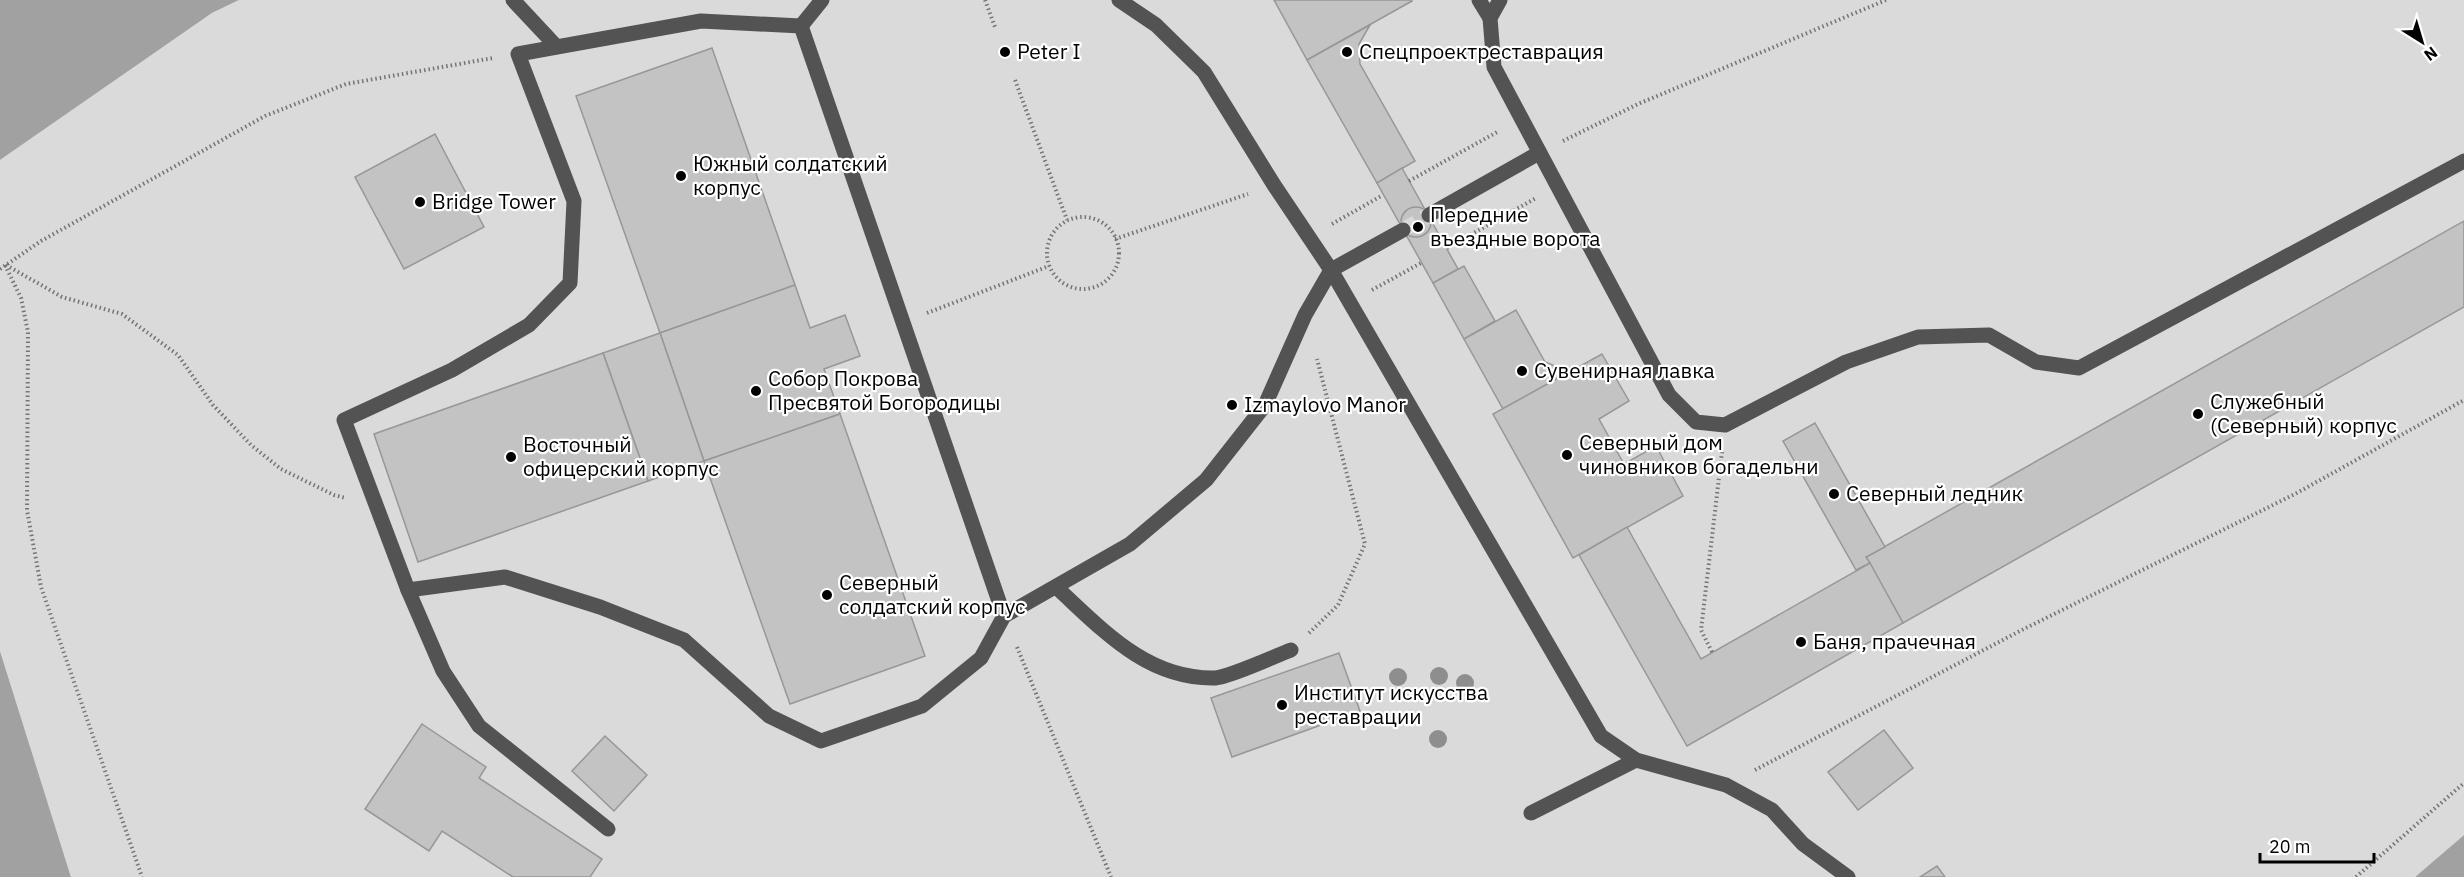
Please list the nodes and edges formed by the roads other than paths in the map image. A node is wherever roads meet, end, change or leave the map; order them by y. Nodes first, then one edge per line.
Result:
1 (513, 0) edge
2 (822, 0) edge
3 (1119, 0) edge
4 (1479, 0) edge
5 (1500, 0) edge
6 (1490, 18) junction
7 (801, 26) junction
8 (556, 46) junction
9 (1539, 153) junction
10 (2464, 161) edge
11 (1429, 215) tunnel mouth
12 (1402, 230) tunnel mouth
13 (1331, 270) junction
14 (1056, 587) junction
15 (408, 590) junction
16 (1004, 616) junction
17 (1291, 650) road end
18 (1636, 760) junction
19 (1531, 813) dead end
20 (608, 829) dead end
21 (1848, 877) edge

1 - 8 lane
2 - 7 lane
3 - 13 lane
4 - 6 lane
5 - 6 lane
6 - 9 lane
7 - 8 lane
7 - 16 lane
8 - 15 lane
9 - 10 lane
9 - 11 lane
12 - 13 lane
13 - 14 lane
13 - 18 lane
14 - 16 lane
14 - 17 lane
15 - 16 lane
15 - 20 lane
18 - 19 lane
18 - 21 lane

